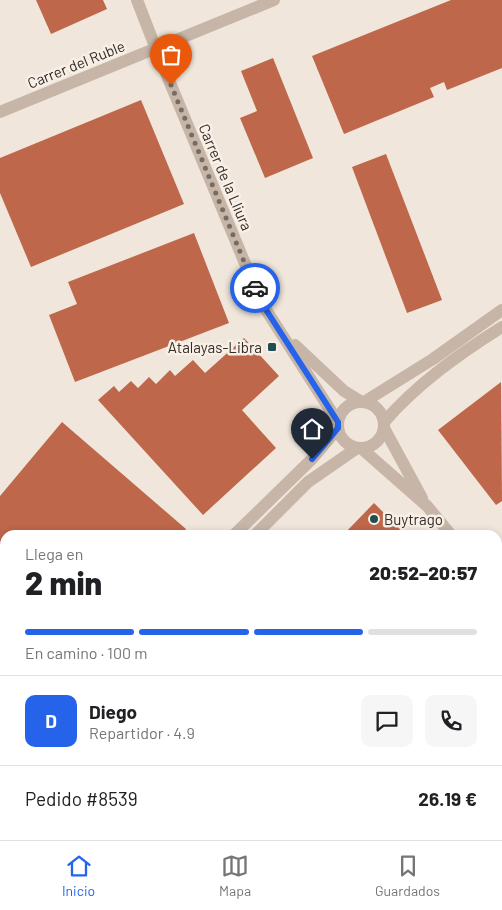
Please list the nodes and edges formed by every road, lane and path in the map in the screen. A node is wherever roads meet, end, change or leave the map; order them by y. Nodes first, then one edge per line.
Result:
1 (137, 0) edge
2 (274, 0) edge
3 (249, 5) edge
4 (156, 49) junction
5 (0, 112) edge
6 (502, 310) edge
7 (502, 326) edge
8 (282, 334) junction
9 (363, 402) junction
10 (338, 425) junction
11 (384, 425) junction
12 (359, 448) junction
13 (427, 506) junction
14 (239, 530) edge
15 (259, 530) edge
16 (448, 530) edge

1 - 4 street, Carrer de la Lliura
2 - 3 street, Carrer del Ruble
3 - 4 street, Carrer del Ruble
4 - 5 street, Carrer del Ruble
4 - 8 street, Carrer de la Lliura
6 - 9 street
7 - 11 street
8 - 9 street, Carrer de la Lliura
8 - 10 street, Carrer de la Lliura
9 - 10 street
9 - 11 street
10 - 12 street
10 - 14 street
11 - 12 street
11 - 13 street
12 - 13 street
12 - 15 street
13 - 16 street

